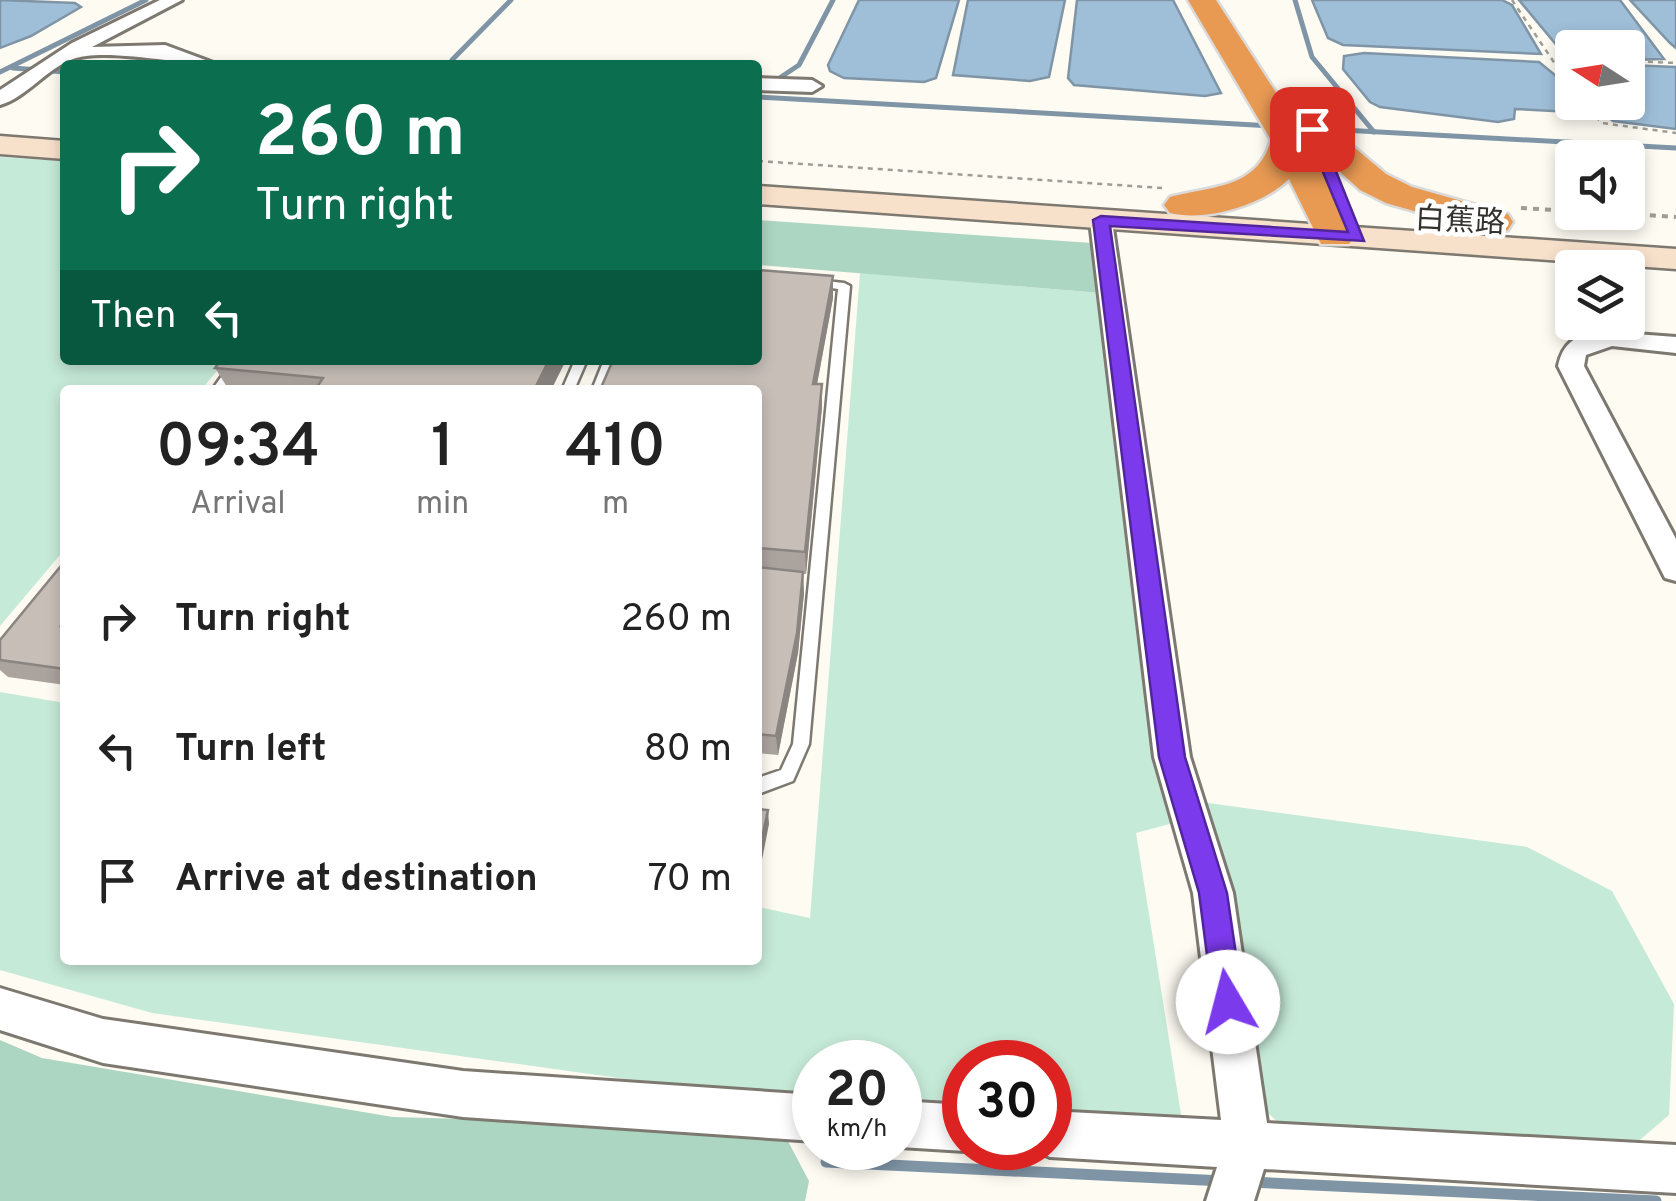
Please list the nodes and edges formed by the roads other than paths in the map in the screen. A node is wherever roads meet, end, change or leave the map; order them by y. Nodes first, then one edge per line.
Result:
1 (172, 0) edge
2 (1202, 0) edge
3 (1230, 0) edge
4 (63, 56) junction
5 (189, 60) edge
6 (762, 84) edge
7 (812, 86) dead end
8 (0, 100) edge
9 (0, 126) edge
10 (60, 130) edge
11 (1301, 135) junction
12 (0, 146) edge
13 (60, 150) edge
14 (762, 176) edge
15 (762, 195) edge
16 (1175, 196) junction
17 (1101, 220) junction
18 (1494, 222) junction
19 (1343, 225) junction
20 (1676, 234) edge
21 (1676, 259) edge
22 (792, 281) edge
23 (1676, 344) edge
24 (1676, 569) edge
25 (797, 583) edge
26 (817, 585) junction
27 (762, 785) edge
28 (0, 1009) edge
29 (792, 1116) edge
30 (1072, 1136) edge
31 (1247, 1148) junction
32 (1676, 1169) edge
33 (1230, 1201) edge

1 - 4 street
2 - 11 highway
3 - 11 highway
4 - 5 street
4 - 8 street
6 - 7 street
9 - 10 main road
11 - 16 highway
11 - 18 highway
11 - 19 highway
12 - 13 main road
14 - 16 main road, 白蕉路
15 - 17 main road
16 - 19 main road, 白蕉路
17 - 19 main road
17 - 31 street
18 - 19 main road, 白蕉路
18 - 20 main road, 白蕉路
19 - 21 main road
22 - 26 lane
23 - 24 street
25 - 26 lane
26 - 27 lane
28 - 29 street
30 - 31 street
31 - 32 street
31 - 33 street

